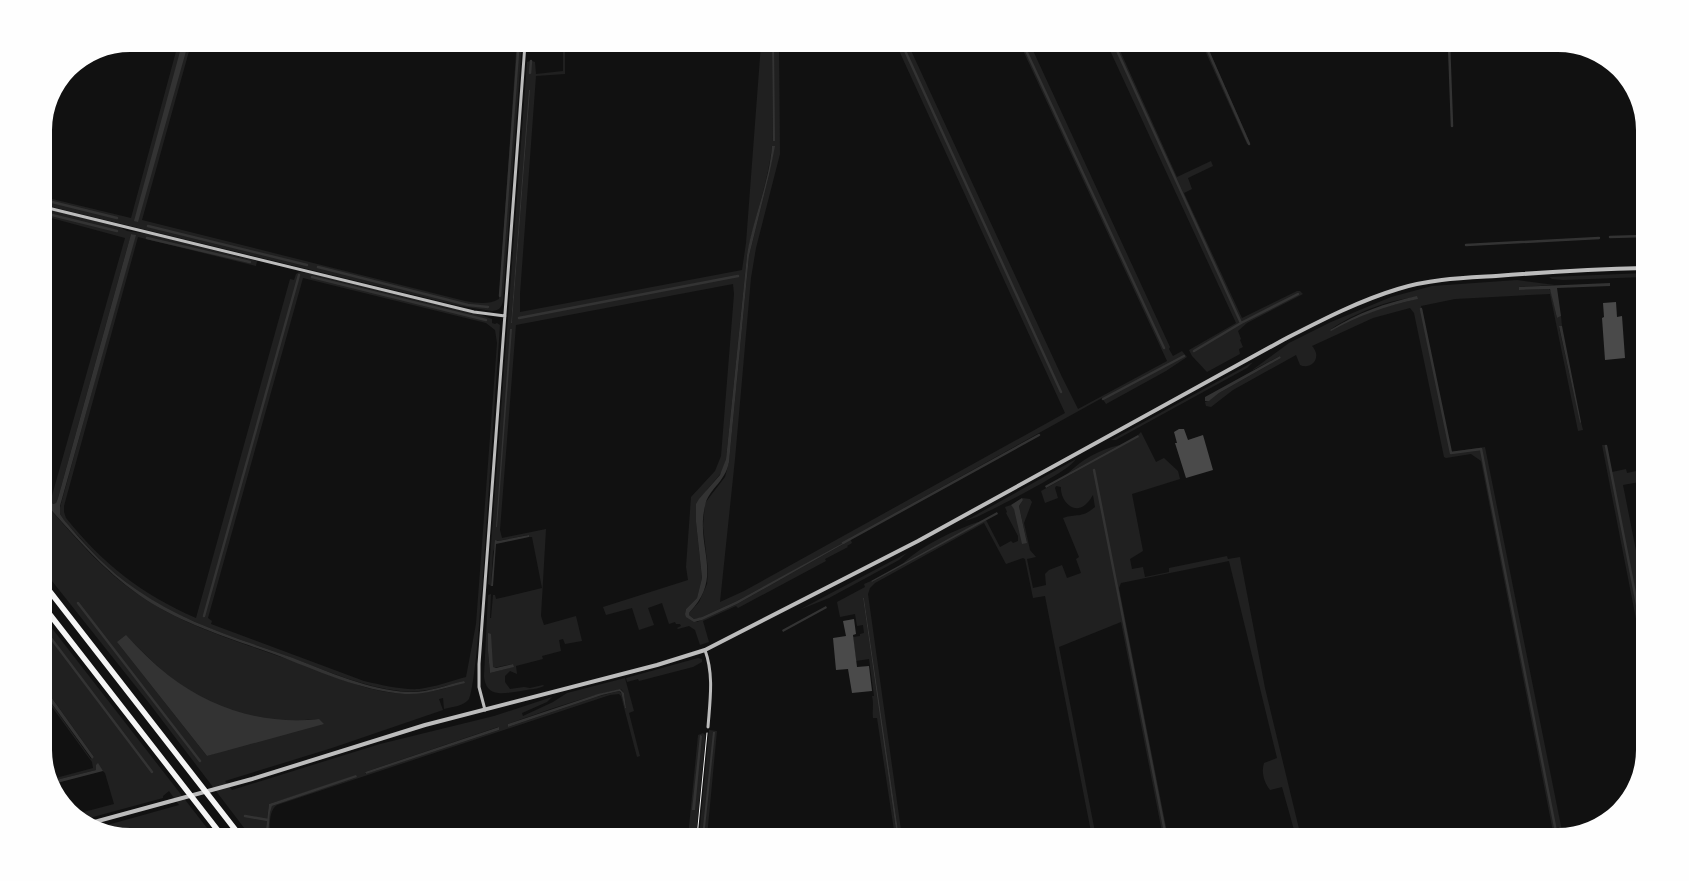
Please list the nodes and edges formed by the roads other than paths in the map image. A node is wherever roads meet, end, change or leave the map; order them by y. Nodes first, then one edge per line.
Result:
1 (524, 53) edge
2 (53, 209) edge
3 (1636, 268) edge
4 (505, 316) junction
5 (53, 596) edge
6 (53, 619) edge
7 (704, 650) junction
8 (484, 710) junction
9 (708, 727) road end
10 (98, 821) edge
11 (216, 828) edge
12 (234, 828) edge

1 - 4 street
2 - 4 street
3 - 7 street
4 - 8 street
5 - 12 highway
6 - 11 highway
7 - 8 street
7 - 9 street
8 - 10 street

